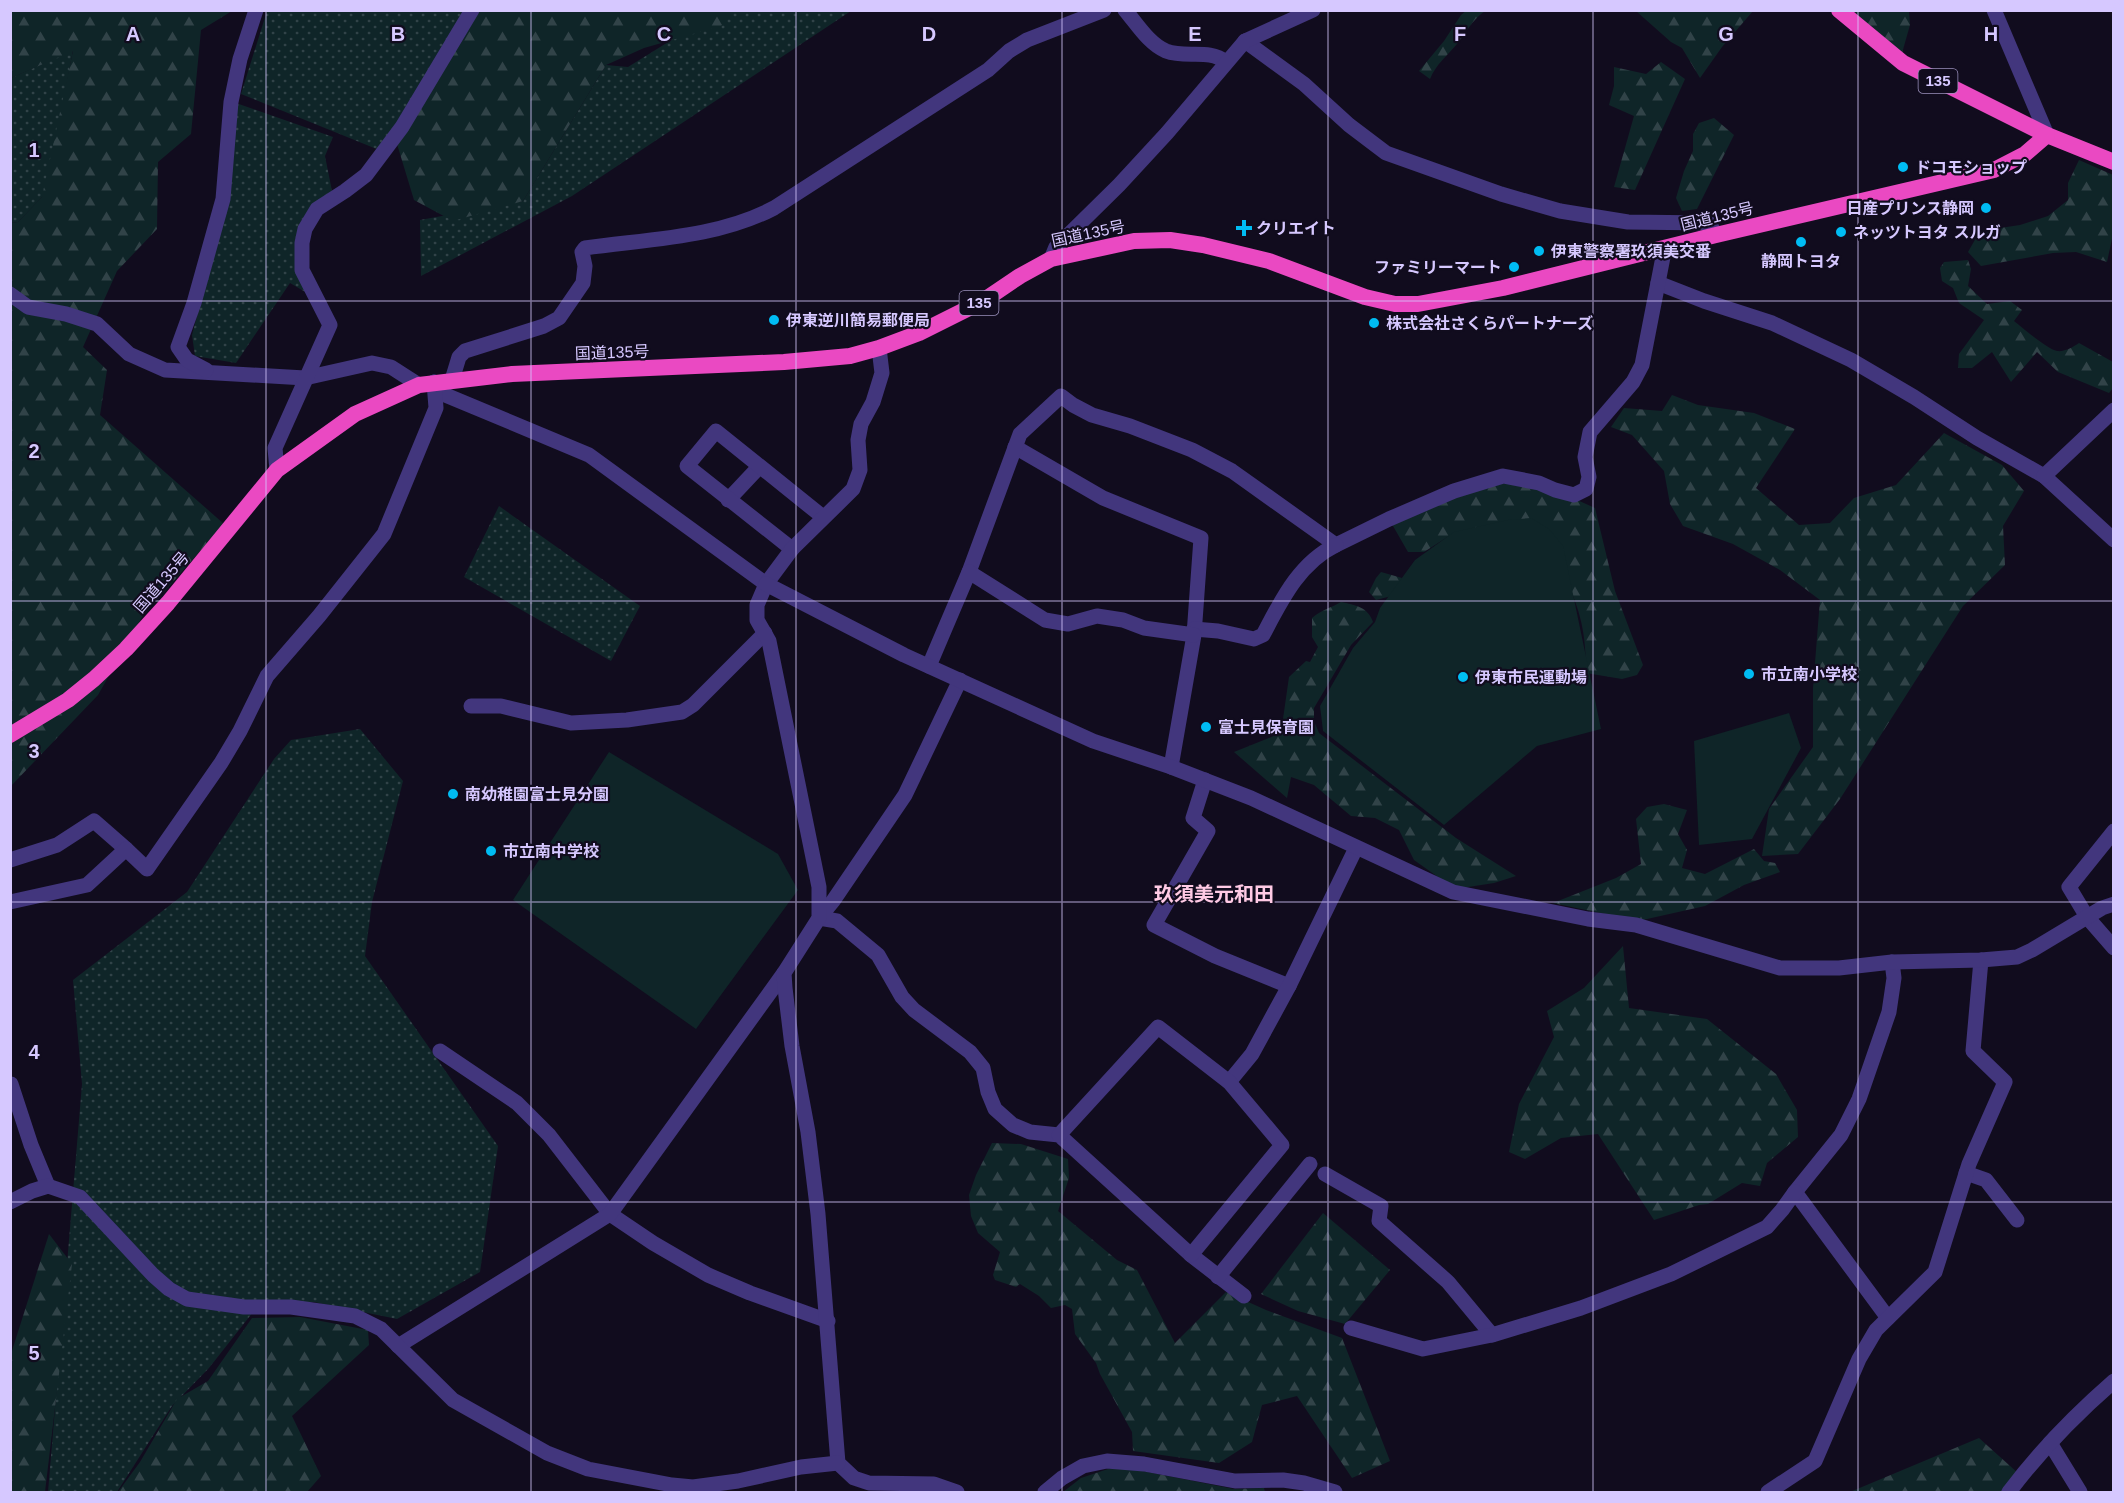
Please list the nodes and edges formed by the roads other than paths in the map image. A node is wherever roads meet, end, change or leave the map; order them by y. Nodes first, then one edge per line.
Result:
1 (256, 10) edge
2 (472, 10) edge
3 (1104, 10) edge
4 (1125, 10) edge
5 (1313, 10) edge
6 (1839, 10) edge
7 (1994, 10) edge
8 (1245, 41) junction
9 (1226, 62) junction
10 (2047, 135) junction
11 (2114, 162) edge
12 (1716, 235) junction
13 (1660, 249) junction
14 (1051, 259) junction
15 (1658, 283) junction
16 (10, 294) edge
17 (879, 348) junction
18 (213, 373) junction
19 (305, 378) junction
20 (452, 380) junction
21 (426, 384) junction
22 (2114, 410) edge
23 (1014, 447) junction
24 (759, 467) junction
25 (277, 470) junction
26 (2043, 476) junction
27 (728, 500) junction
28 (823, 517) junction
29 (2114, 540) edge
30 (1336, 545) junction
31 (792, 549) junction
32 (969, 572) junction
33 (766, 584) junction
34 (1194, 632) junction
35 (765, 633) junction
36 (929, 666) junction
37 (960, 680) junction
38 (471, 706) dead end
39 (10, 735) edge
40 (1171, 767) junction
41 (1205, 780) junction
42 (2114, 831) edge
43 (1356, 848) junction
44 (126, 849) junction
45 (10, 860) edge
46 (10, 902) edge
47 (2114, 904) edge
48 (2087, 917) junction
49 (819, 918) junction
50 (2114, 948) edge
51 (1981, 960) junction
52 (1892, 962) junction
53 (784, 973) junction
54 (1289, 986) junction
55 (440, 1051) dead end
56 (1229, 1082) junction
57 (11, 1084) edge
58 (1059, 1136) junction
59 (1310, 1164) dead end
60 (1966, 1173) junction
61 (1325, 1174) dead end
62 (48, 1186) junction
63 (1795, 1192) junction
64 (10, 1202) edge
65 (610, 1214) junction
66 (2017, 1220) dead end
67 (1191, 1255) junction
68 (1218, 1277) junction
69 (1244, 1296) dead end
70 (1888, 1318) junction
71 (828, 1321) junction
72 (1351, 1328) dead end
73 (1492, 1335) junction
74 (398, 1346) junction
75 (2114, 1382) edge
76 (2050, 1443) junction
77 (838, 1463) junction
78 (1304, 1488) edge
79 (957, 1492) edge
80 (1045, 1492) edge
81 (1335, 1492) edge
82 (1768, 1492) edge
83 (2009, 1492) edge
84 (2080, 1492) edge

1 - 18 street
2 - 19 street
3 - 20 street
4 - 9 street
5 - 8 street
6 - 10 highway, 135
7 - 10 street
8 - 9 street
8 - 12 street
9 - 14 street
10 - 11 highway, 135
10 - 12 highway, 国道135号 / 135
12 - 13 highway, 国道135号 / 135
13 - 14 highway, 国道135号 / 135
13 - 15 street
14 - 17 highway, 国道135号 / 135
15 - 26 street
15 - 30 street
16 - 18 street
17 - 20 highway, 国道135号 / 135
17 - 28 street
18 - 19 street
19 - 21 street
19 - 25 street
20 - 21 highway, 国道135号 / 135
21 - 25 highway, 国道135号 / 135
21 - 33 street
21 - 44 street
22 - 26 street
23 - 30 street
23 - 32 street
23 - 34 street
24 - 27 street
24 - 27 street
24 - 28 street
25 - 39 highway, 国道135号 / 135
26 - 29 street
27 - 31 street
28 - 31 street
30 - 34 street
31 - 33 street
32 - 34 street
32 - 36 street
33 - 35 street
33 - 36 street
34 - 40 street
35 - 38 street
35 - 49 street
36 - 37 street
37 - 40 street
37 - 49 street
40 - 41 street
41 - 43 street
41 - 54 street
42 - 48 street
43 - 52 street
43 - 54 street
44 - 45 street
44 - 46 street
47 - 48 street
48 - 50 street
48 - 51 street
49 - 53 street
49 - 58 street
51 - 52 street
51 - 60 street
52 - 63 street
53 - 65 street
53 - 71 street
54 - 56 street
55 - 65 street
56 - 58 street
56 - 67 street
57 - 62 street
58 - 67 street
59 - 68 street
60 - 66 street
60 - 70 street
61 - 73 street
62 - 64 street
62 - 74 street
63 - 70 street
63 - 73 street
65 - 71 street
65 - 74 street
67 - 68 street
68 - 69 street
70 - 82 street
71 - 77 street
72 - 73 street
74 - 77 street
75 - 76 street
76 - 83 street
76 - 84 street
77 - 79 street
78 - 80 street
78 - 81 street

